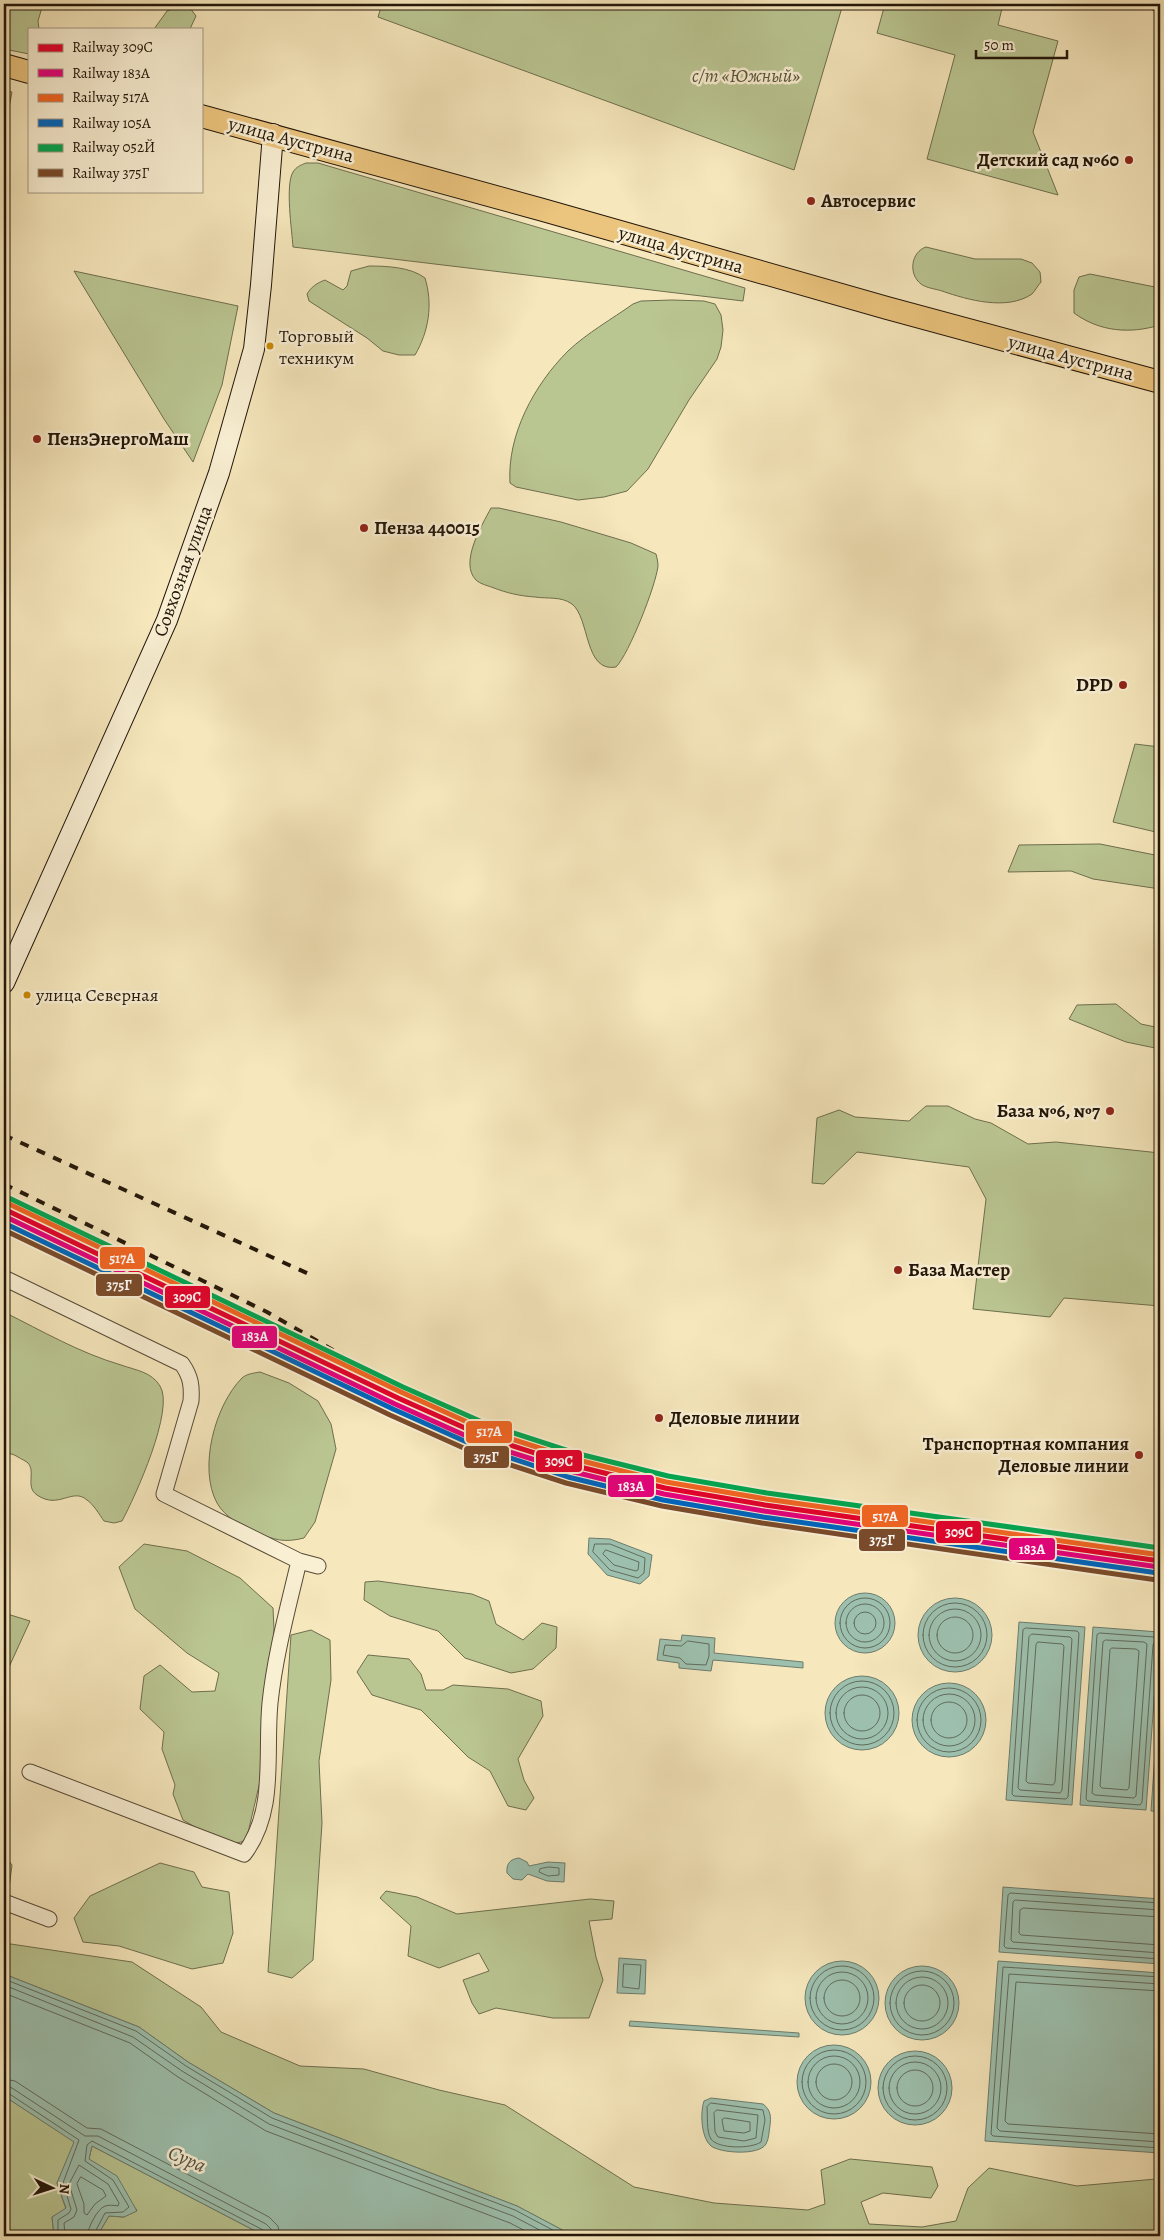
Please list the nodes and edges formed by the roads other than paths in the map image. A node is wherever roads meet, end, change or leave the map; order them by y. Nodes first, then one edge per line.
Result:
1 (4, 65) edge
2 (28, 72) edge
3 (202, 116) edge
4 (273, 134) junction
5 (1160, 382) edge
6 (28, 926) junction
7 (4, 942) edge
8 (4, 983) edge
9 (4, 1278) edge
10 (299, 1562) junction
11 (318, 1566) dead end
12 (30, 1772) dead end
13 (4, 1902) edge
14 (49, 1919) dead end

1 - 2 main road
3 - 4 main road, улица Аустрина
4 - 5 main road, улица Аустрина
4 - 6 main road, Совхозная улица
6 - 7 main road
6 - 8 main road, Совхозная улица
9 - 10 street
10 - 11 street
10 - 12 street
13 - 14 street

